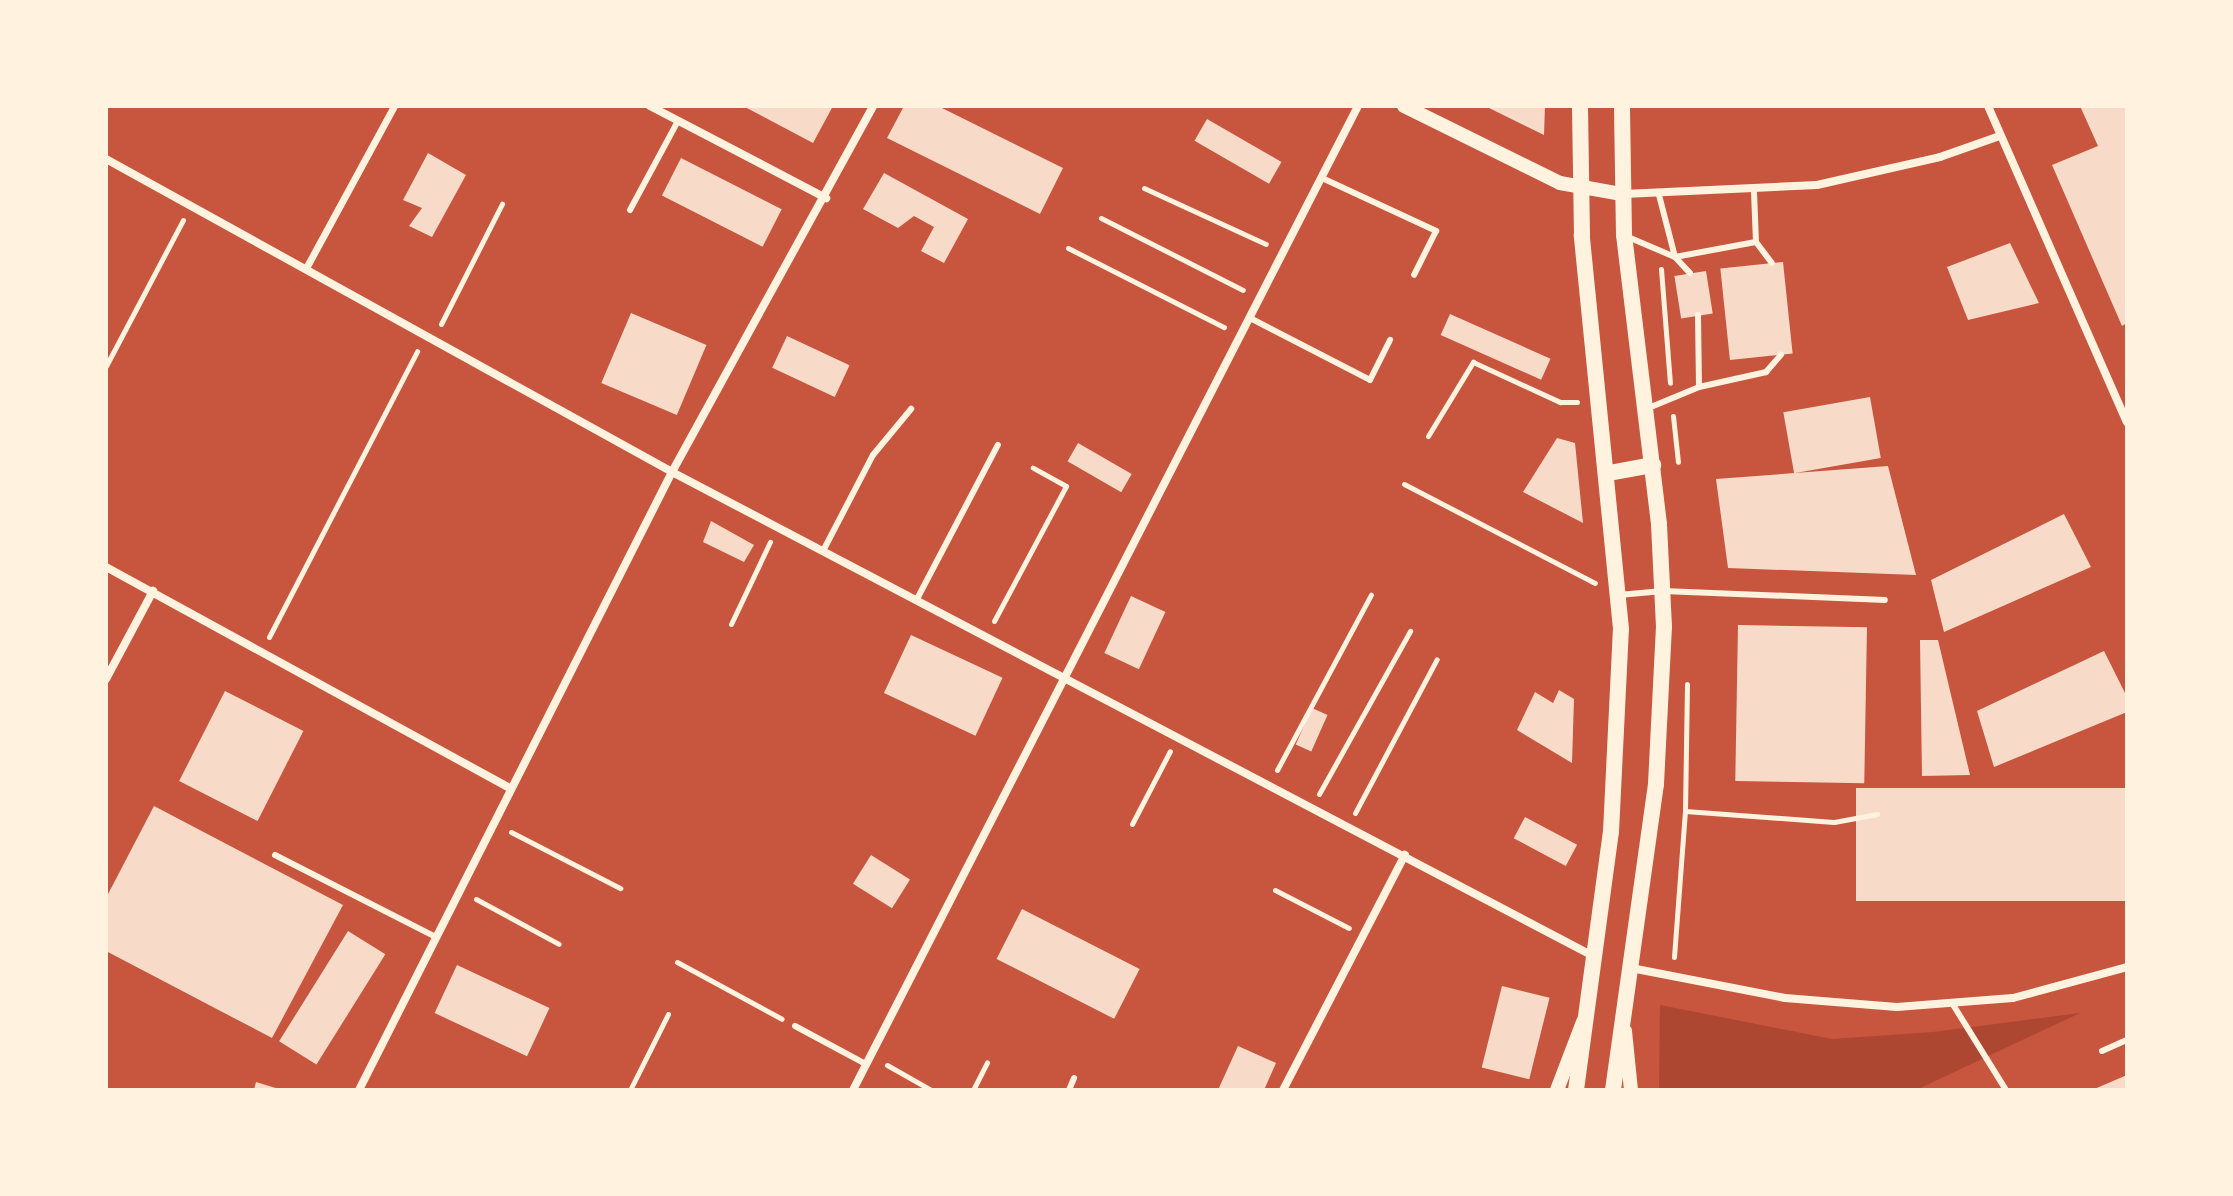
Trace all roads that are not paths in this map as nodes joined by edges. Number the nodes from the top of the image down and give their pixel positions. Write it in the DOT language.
graph roads {
  1 [pos="394,106"];
  2 [pos="650,106"];
  3 [pos="873,106"];
  4 [pos="1358,106"];
  5 [pos="1404,106"];
  6 [pos="1580,106"];
  7 [pos="1622,106"];
  8 [pos="1988,106"];
  9 [pos="678,121"];
  10 [pos="2000,136"];
  11 [pos="106,159"];
  12 [pos="1322,178"];
  13 [pos="1579,189"];
  14 [pos="1754,192"];
  15 [pos="1622,194"];
  16 [pos="1659,195"];
  17 [pos="826,198"];
  18 [pos="630,210"];
  19 [pos="1624,235"];
  20 [pos="1756,242"];
  21 [pos="1675,257"];
  22 [pos="1772,263"];
  23 [pos="306,268"];
  24 [pos="1690,273"];
  25 [pos="1414,275"];
  26 [pos="1698,315"];
  27 [pos="1250,318"];
  28 [pos="1390,340"];
  29 [pos="1781,355"];
  30 [pos="1699,387"];
  31 [pos="911,409"];
  32 [pos="1646,409"];
  33 [pos="2127,422"];
  34 [pos="998,445"];
  35 [pos="1653,465"];
  36 [pos="672,472"];
  37 [pos="1609,473"];
  38 [pos="823,551"];
  39 [pos="106,567"];
  40 [pos="153,591"];
  41 [pos="1663,591"];
  42 [pos="1619,595"];
  43 [pos="917,599"];
  44 [pos="1885,600"];
  45 [pos="1067,678"];
  46 [pos="106,679"];
  47 [pos="510,788"];
  48 [pos="275,855"];
  49 [pos="1405,855"];
  50 [pos="434,936"];
  51 [pos="1594,956"];
  52 [pos="2127,967"];
  53 [pos="1630,968"];
  54 [pos="1952,1003"];
  55 [pos="1586,1015"];
  56 [pos="1623,1017"];
  57 [pos="795,1026"];
  58 [pos="2127,1040"];
  59 [pos="2102,1051"];
  60 [pos="869,1060"];
  61 [pos="1074,1078"];
  62 [pos="359,1090"];
  63 [pos="853,1090"];
  64 [pos="1069,1090"];
  65 [pos="1283,1090"];
  66 [pos="1557,1090"];
  67 [pos="1576,1090"];
  68 [pos="1613,1090"];
  69 [pos="1631,1090"];
  70 [pos="2006,1090"];
  1 -- 23 [label="street"];
  2 -- 9 [label="street"];
  3 -- 17 [label="street"];
  4 -- 12 [label="street"];
  5 -- 13 [label="street"];
  6 -- 13 [label="main road"];
  7 -- 15 [label="main road"];
  8 -- 10 [label="street"];
  9 -- 17 [label="street"];
  9 -- 18 [label="lane"];
  10 -- 14 [label="street"];
  10 -- 33 [label="street"];
  11 -- 23 [label="street"];
  12 -- 25 [label="lane"];
  12 -- 27 [label="street"];
  13 -- 15 [label="street"];
  13 -- 37 [label="main road"];
  14 -- 16 [label="street"];
  14 -- 20 [label="lane"];
  15 -- 16 [label="street"];
  15 -- 19 [label="main road"];
  16 -- 21 [label="lane"];
  17 -- 36 [label="street"];
  19 -- 21 [label="lane"];
  19 -- 32 [label="main road"];
  20 -- 21 [label="lane"];
  20 -- 22 [label="lane"];
  21 -- 24 [label="lane"];
  23 -- 36 [label="street"];
  26 -- 30 [label="lane"];
  27 -- 28 [label="lane"];
  27 -- 45 [label="street"];
  29 -- 30 [label="lane"];
  30 -- 32 [label="lane"];
  31 -- 38 [label="lane"];
  32 -- 35 [label="main road"];
  34 -- 43 [label="lane"];
  35 -- 37 [label="main road"];
  35 -- 41 [label="main road"];
  36 -- 38 [label="street"];
  36 -- 47 [label="street"];
  37 -- 42 [label="main road"];
  38 -- 43 [label="street"];
  39 -- 40 [label="street"];
  40 -- 46 [label="street"];
  40 -- 47 [label="street"];
  41 -- 42 [label="lane"];
  41 -- 44 [label="lane"];
  41 -- 53 [label="main road"];
  42 -- 51 [label="main road"];
  43 -- 45 [label="street"];
  45 -- 49 [label="street"];
  45 -- 60 [label="street"];
  47 -- 50 [label="street"];
  48 -- 50 [label="lane"];
  49 -- 51 [label="street"];
  49 -- 65 [label="street"];
  50 -- 62 [label="street"];
  51 -- 55 [label="main road"];
  52 -- 54 [label="street"];
  53 -- 54 [label="street"];
  53 -- 56 [label="main road"];
  54 -- 70 [label="lane"];
  55 -- 66 [label="street"];
  55 -- 67 [label="main road"];
  56 -- 68 [label="main road"];
  56 -- 69 [label="street"];
  57 -- 60 [label="lane"];
  58 -- 59 [label="lane"];
  60 -- 63 [label="street"];
  61 -- 64 [label="lane"];
}
